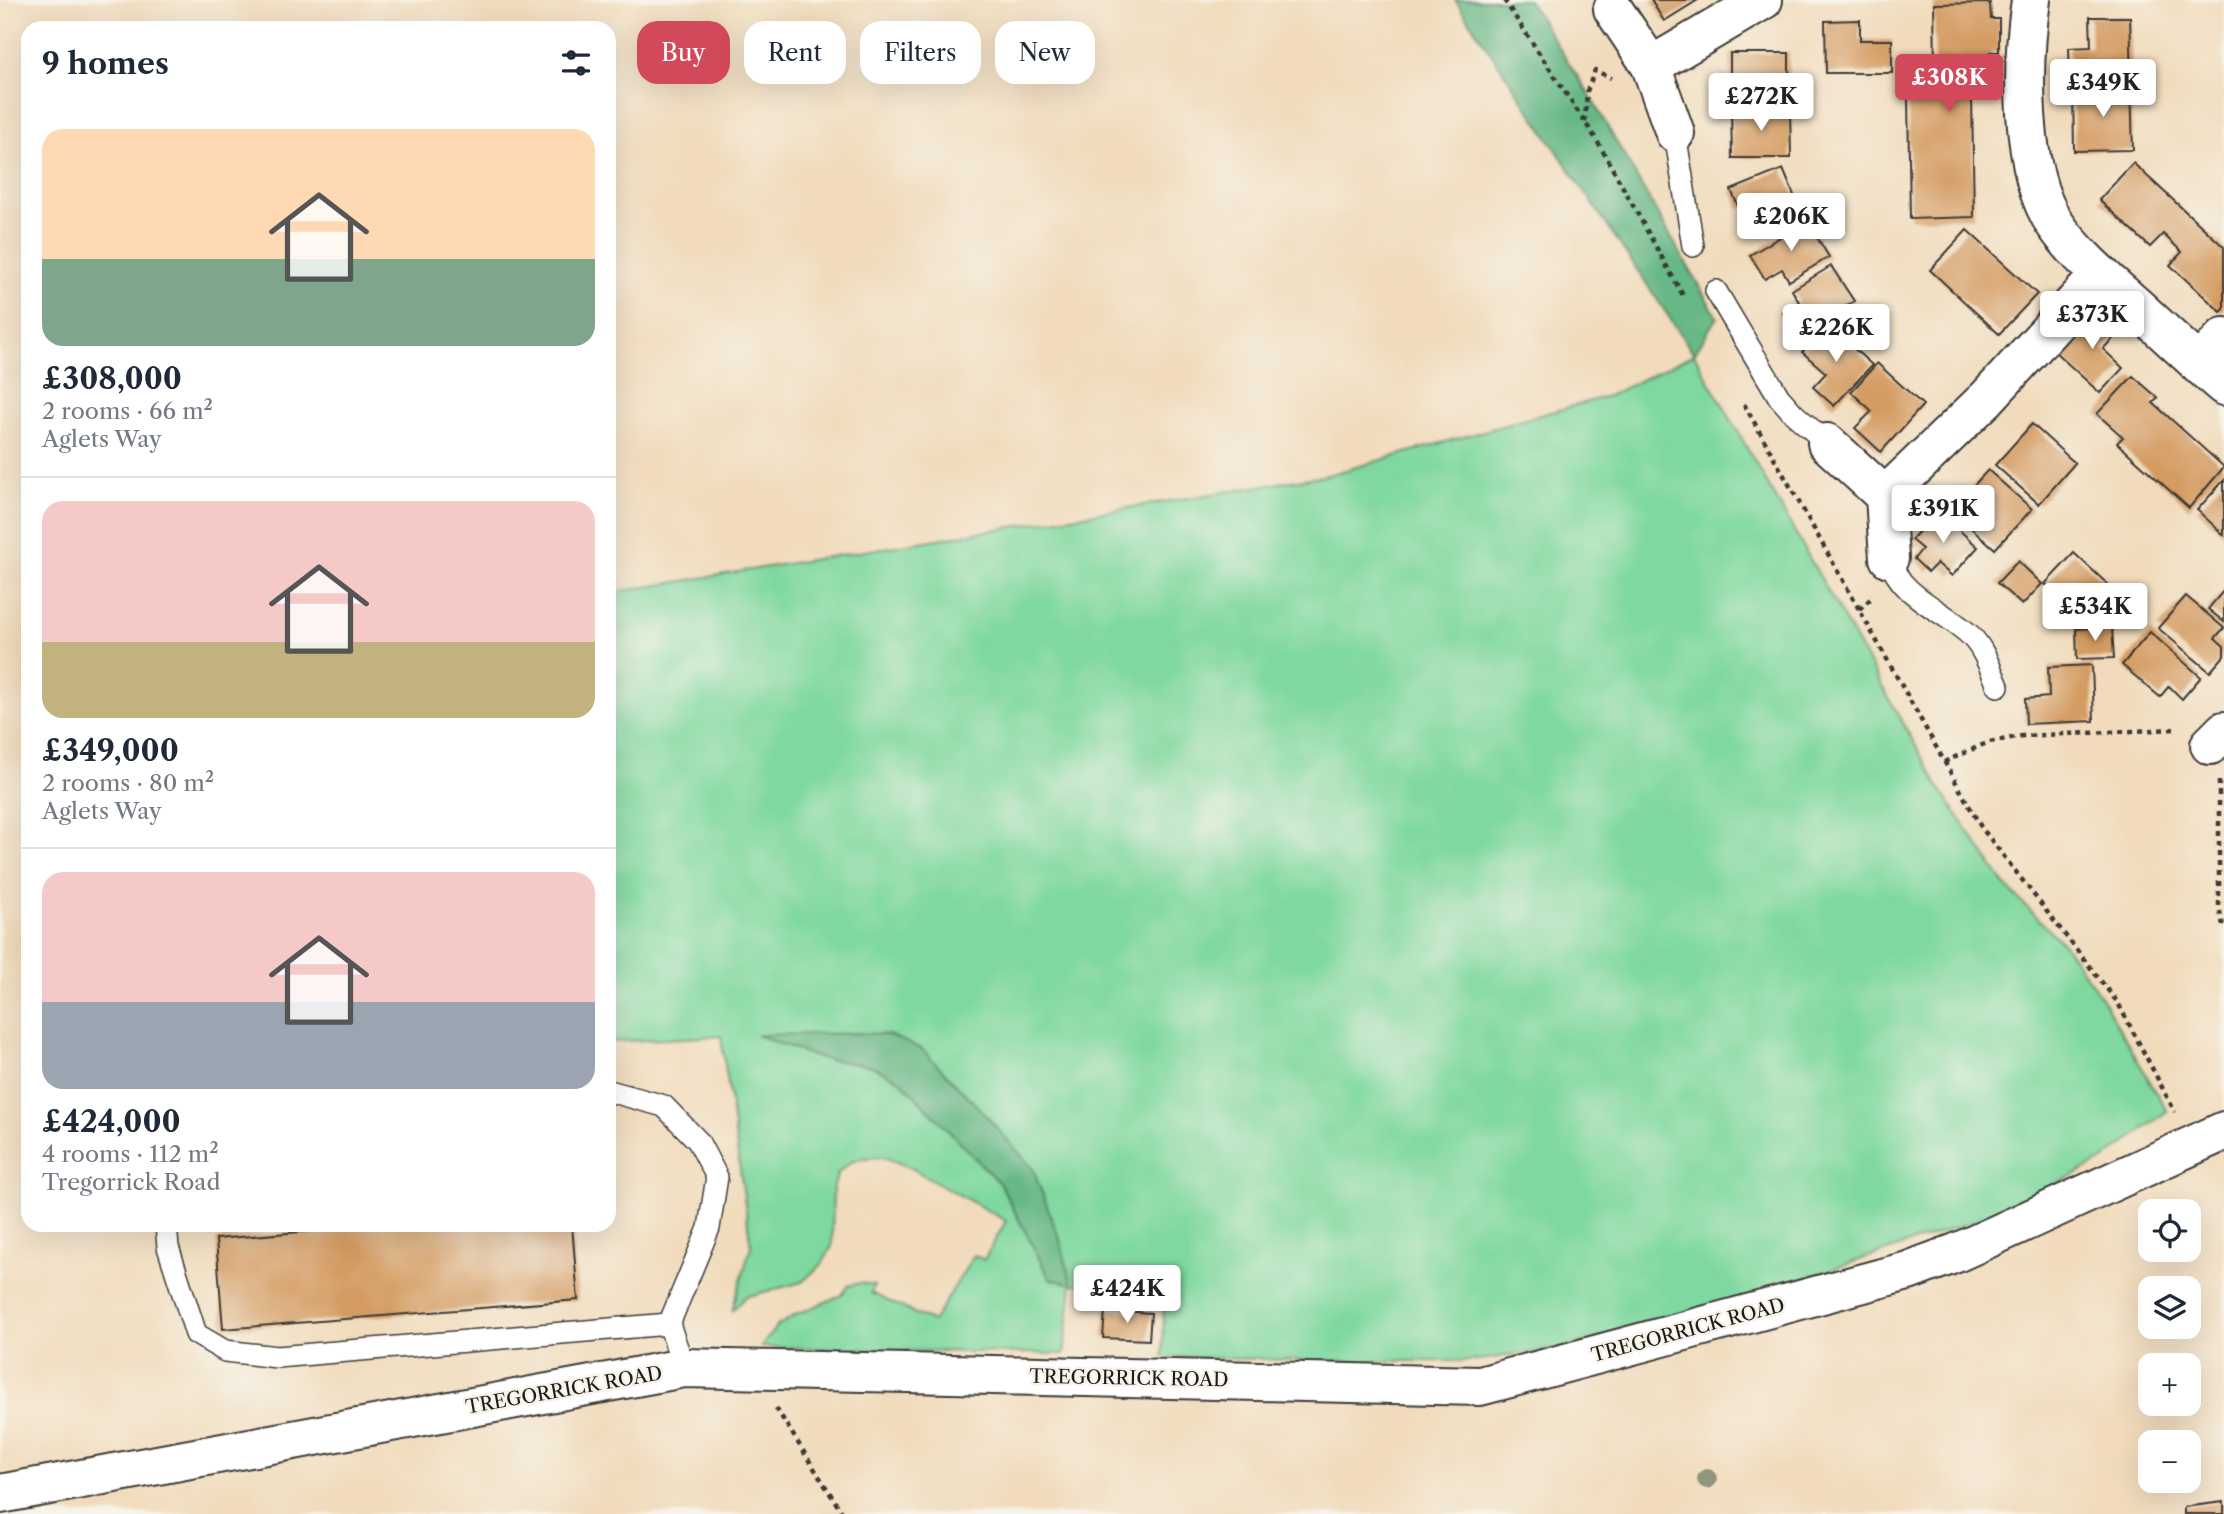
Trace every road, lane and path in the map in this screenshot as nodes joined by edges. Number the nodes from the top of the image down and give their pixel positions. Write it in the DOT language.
graph roads {
  1 [pos="1504,0"];
  2 [pos="1763,0"];
  3 [pos="2031,0"];
  4 [pos="1613,9"];
  5 [pos="1651,66"];
  6 [pos="1614,79"];
  7 [pos="1585,123"];
  8 [pos="1675,133"];
  9 [pos="1693,246"];
  10 [pos="2100,275"];
  11 [pos="1716,291"];
  12 [pos="1690,308"];
  13 [pos="2216,363"];
  14 [pos="1738,392"];
  15 [pos="1827,443"];
  16 [pos="1885,496"];
  17 [pos="1889,558"];
  18 [pos="1998,687"];
  19 [pos="2217,738"];
  20 [pos="1944,762"];
  21 [pos="2224,930"];
  22 [pos="616,1093"];
  23 [pos="2208,1138"];
  24 [pos="167,1232"];
  25 [pos="669,1324"];
  26 [pos="684,1368"];
  27 [pos="751,1369"];
  28 [pos="0,1494"];
  29 [pos="843,1514"];
  1 -- 7 [label="path"];
  2 -- 5 [label="street"];
  3 -- 10 [label="street"];
  4 -- 5 [label="street"];
  5 -- 8 [label="street"];
  6 -- 7 [label="path"];
  7 -- 12 [label="path"];
  8 -- 9 [label="lane"];
  10 -- 13 [label="street"];
  10 -- 16 [label="street"];
  11 -- 15 [label="lane"];
  14 -- 20 [label="path"];
  15 -- 16 [label="street"];
  16 -- 17 [label="street"];
  17 -- 18 [label="lane"];
  19 -- 20 [label="path"];
  19 -- 21 [label="path"];
  20 -- 23 [label="path"];
  22 -- 25 [label="lane"];
  23 -- 27 [label="street, TREGORRICK ROAD"];
  24 -- 25 [label="lane"];
  25 -- 26 [label="lane"];
  26 -- 27 [label="street, TREGORRICK ROAD"];
  26 -- 28 [label="street, TREGORRICK ROAD"];
  27 -- 29 [label="path"];
}
